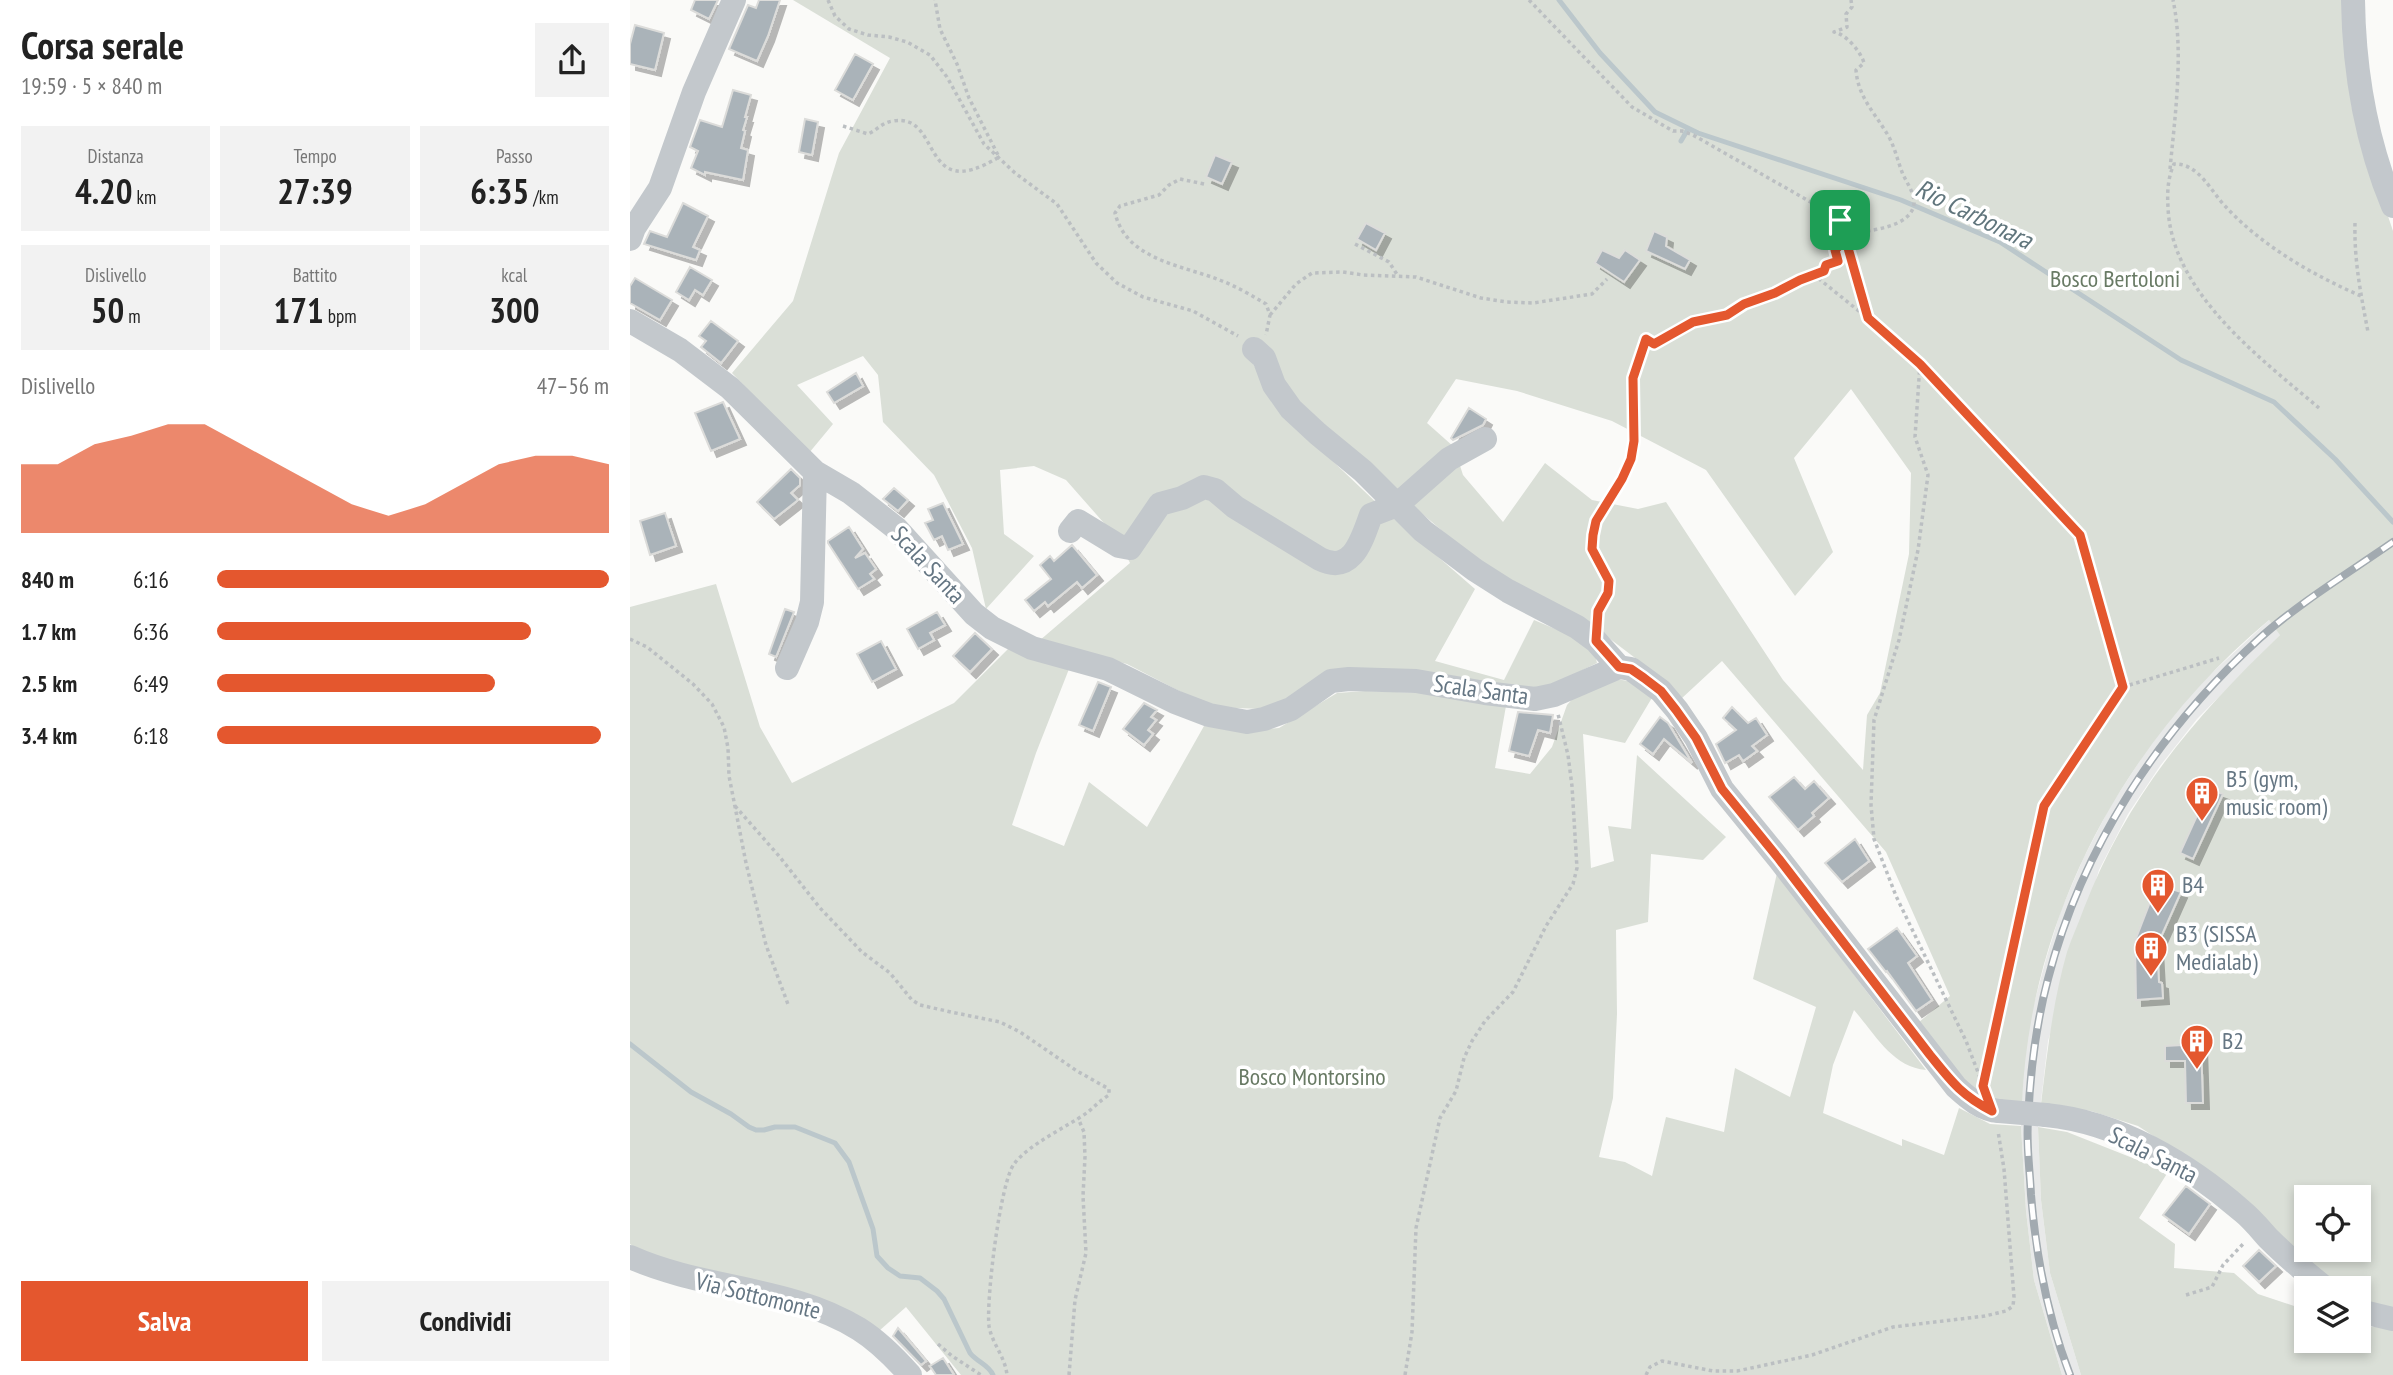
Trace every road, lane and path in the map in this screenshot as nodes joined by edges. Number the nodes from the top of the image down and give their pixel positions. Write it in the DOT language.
graph roads {
  1 [pos="734,0"];
  2 [pos="828,0"];
  3 [pos="936,0"];
  4 [pos="1529,0"];
  5 [pos="1851,0"];
  6 [pos="2173,0"];
  7 [pos="2353,0"];
  8 [pos="843,126"];
  9 [pos="999,156"];
  10 [pos="2170,173"];
  11 [pos="1204,184"];
  12 [pos="2393,206"];
  13 [pos="1840,220"];
  14 [pos="2355,223"];
  15 [pos="630,240"];
  16 [pos="1355,244"];
  17 [pos="1813,274"];
  18 [pos="1398,276"];
  19 [pos="1607,279"];
  20 [pos="2361,296"];
  21 [pos="1270,315"];
  22 [pos="1868,318"];
  23 [pos="630,321"];
  24 [pos="2368,332"];
  25 [pos="1259,353"];
  26 [pos="1920,364"];
  27 [pos="2319,408"];
  28 [pos="1485,439"];
  29 [pos="815,472"];
  30 [pos="1397,505"];
  31 [pos="1070,531"];
  32 [pos="630,639"];
  33 [pos="1596,641"];
  34 [pos="2219,658"];
  35 [pos="1619,667"];
  36 [pos="787,668"];
  37 [pos="2123,687"];
  38 [pos="1554,695"];
  39 [pos="734,806"];
  40 [pos="789,1007"];
  41 [pos="1996,1111"];
  42 [pos="1078,1118"];
  43 [pos="2258,1227"];
  44 [pos="630,1258"];
  45 [pos="2310,1276"];
  46 [pos="2186,1295"];
  47 [pos="2371,1314"];
  48 [pos="2393,1319"];
  49 [pos="938,1344"];
  50 [pos="910,1375"];
  51 [pos="981,1375"];
  52 [pos="1007,1375"];
  53 [pos="1069,1375"];
  54 [pos="1405,1375"];
  55 [pos="1646,1375"];
  1 -- 15 [label="street"];
  2 -- 9 [label="path"];
  3 -- 9 [label="path"];
  4 -- 13 [label="path"];
  5 -- 13 [label="path"];
  6 -- 10 [label="path"];
  7 -- 12 [label="street"];
  8 -- 9 [label="path"];
  9 -- 25 [label="path"];
  10 -- 20 [label="path"];
  10 -- 27 [label="path"];
  11 -- 21 [label="path"];
  13 -- 17 [label="path"];
  13 -- 22 [label="path"];
  14 -- 20 [label="path"];
  16 -- 18 [label="path"];
  17 -- 22 [label="path"];
  17 -- 33 [label="path"];
  18 -- 19 [label="path"];
  18 -- 21 [label="path"];
  20 -- 24 [label="path"];
  21 -- 25 [label="path"];
  22 -- 26 [label="path"];
  23 -- 29 [label="street, Scala Santa"];
  25 -- 30 [label="street"];
  26 -- 37 [label="path"];
  26 -- 37 [label="path"];
  28 -- 30 [label="street"];
  29 -- 36 [label="street"];
  29 -- 38 [label="street, Scala Santa"];
  30 -- 31 [label="street"];
  30 -- 33 [label="street"];
  32 -- 39 [label="path"];
  33 -- 35 [label="street"];
  34 -- 37 [label="path"];
  35 -- 38 [label="street, Scala Santa"];
  35 -- 41 [label="street, Scala Santa"];
  38 -- 54 [label="path"];
  39 -- 40 [label="path"];
  39 -- 42 [label="path"];
  41 -- 43 [label="street, Scala Santa, bridge"];
  41 -- 55 [label="path"];
  42 -- 52 [label="path"];
  42 -- 53 [label="path"];
  43 -- 45 [label="street, Scala Santa"];
  43 -- 46 [label="path"];
  44 -- 50 [label="street, Via Sottomonte"];
  47 -- 48 [label="street"];
  49 -- 51 [label="path"];
}
